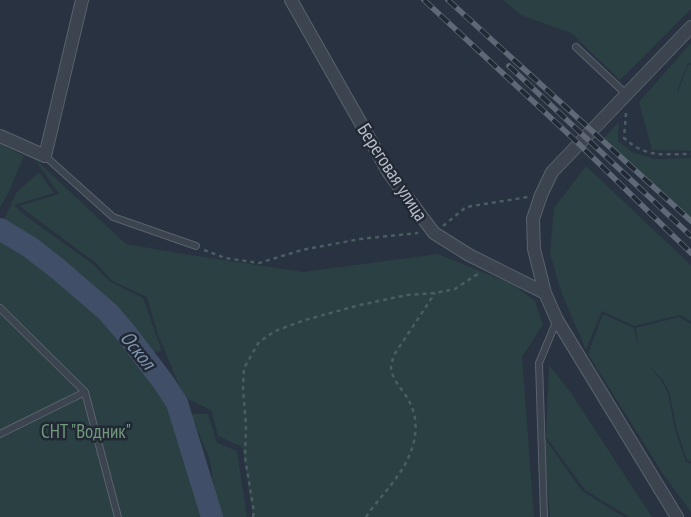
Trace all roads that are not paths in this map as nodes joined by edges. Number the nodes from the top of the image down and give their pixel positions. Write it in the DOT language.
graph roads {
  1 [pos="82,0"];
  2 [pos="291,0"];
  3 [pos="691,27"];
  4 [pos="576,47"];
  5 [pos="626,94"];
  6 [pos="0,136"];
  7 [pos="45,156"];
  8 [pos="196,246"];
  9 [pos="545,293"];
  10 [pos="0,308"];
  11 [pos="557,320"];
  12 [pos="85,392"];
  13 [pos="0,434"];
  14 [pos="118,517"];
  15 [pos="544,517"];
  16 [pos="677,517"];
  1 -- 7 [label="street"];
  2 -- 9 [label="street, Береговая улица"];
  3 -- 5 [label="street"];
  4 -- 5 [label="lane"];
  5 -- 9 [label="street"];
  6 -- 7 [label="street"];
  7 -- 8 [label="lane"];
  9 -- 11 [label="street"];
  10 -- 12 [label="lane"];
  11 -- 15 [label="lane"];
  11 -- 16 [label="street"];
  12 -- 13 [label="lane"];
  12 -- 14 [label="lane"];
}
